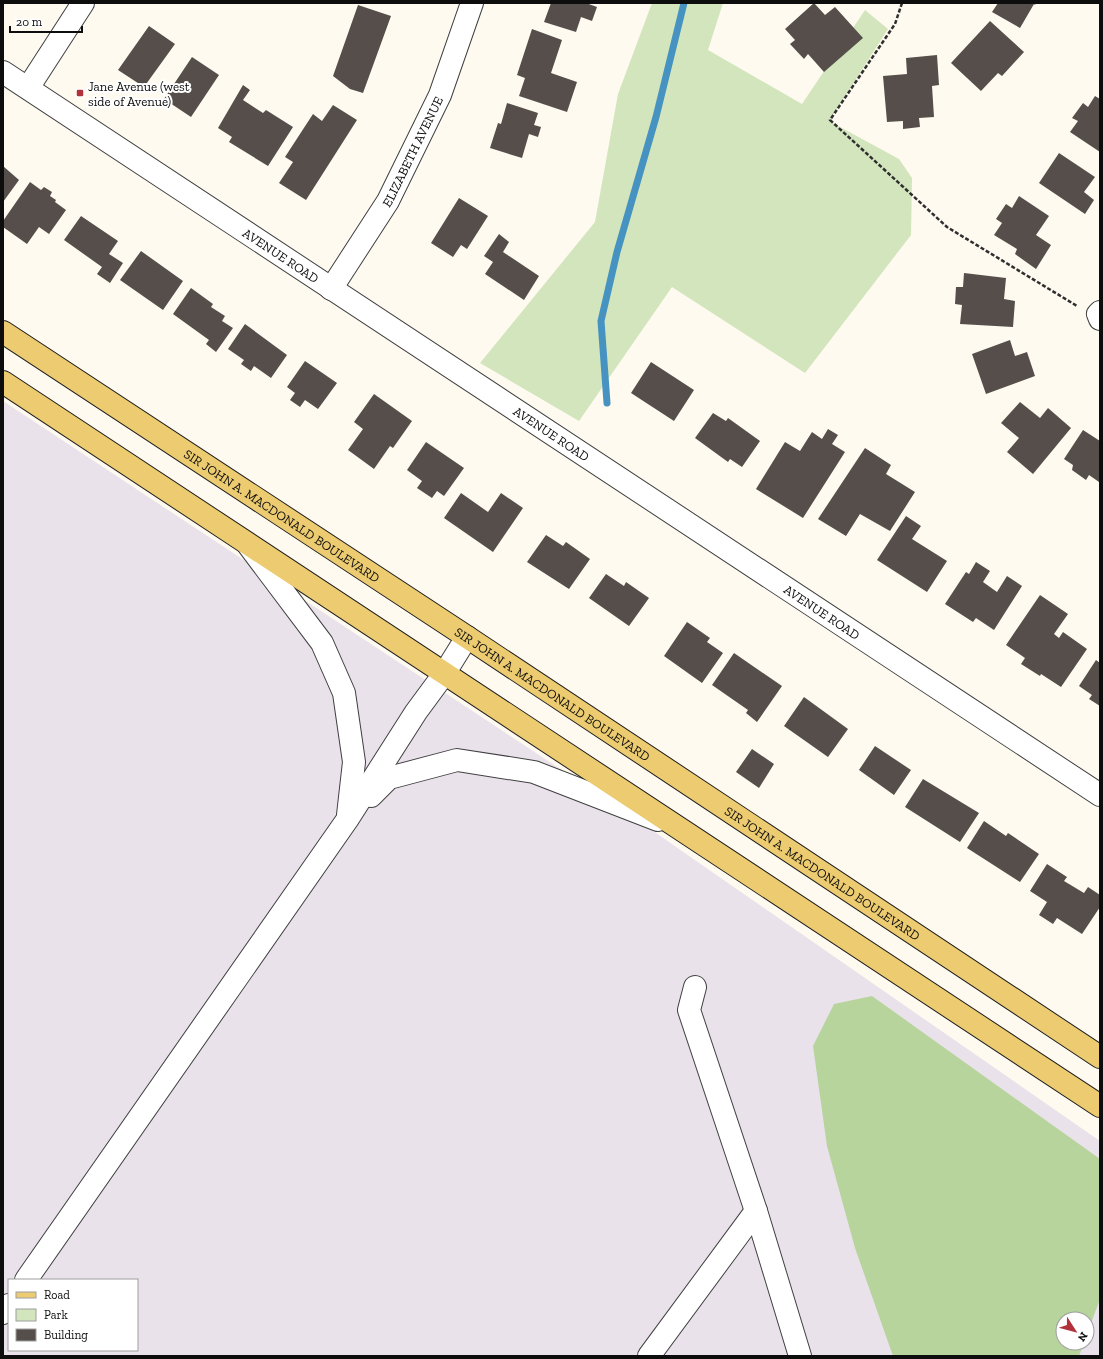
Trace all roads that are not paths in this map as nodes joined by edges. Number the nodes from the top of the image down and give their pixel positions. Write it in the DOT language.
graph roads {
  1 [pos="83,3"];
  2 [pos="472,3"];
  3 [pos="3,72"];
  4 [pos="28,88"];
  5 [pos="332,289"];
  6 [pos="3,332"];
  7 [pos="3,382"];
  8 [pos="249,546"];
  9 [pos="467,637"];
  10 [pos="444,674"];
  11 [pos="1100,795"];
  12 [pos="347,820"];
  13 [pos="677,828"];
  14 [pos="695,987"];
  15 [pos="1100,1057"];
  16 [pos="1100,1106"];
  17 [pos="756,1211"];
  18 [pos="27,1279"];
  19 [pos="649,1356"];
  20 [pos="800,1356"];
  1 -- 4 [label="street"];
  2 -- 5 [label="street, ELIZABETH AVENUE"];
  3 -- 4 [label="street, AVENUE ROAD"];
  4 -- 5 [label="street, AVENUE ROAD"];
  5 -- 11 [label="street, AVENUE ROAD"];
  6 -- 9 [label="main road, SIR JOHN A. MACDONALD BOULEVARD"];
  7 -- 8 [label="main road"];
  8 -- 10 [label="main road"];
  8 -- 12 [label="street"];
  9 -- 10 [label="street"];
  9 -- 15 [label="main road, SIR JOHN A. MACDONALD BOULEVARD"];
  10 -- 12 [label="street"];
  10 -- 13 [label="main road"];
  12 -- 13 [label="street"];
  12 -- 18 [label="street"];
  13 -- 16 [label="main road"];
  14 -- 17 [label="street"];
  17 -- 19 [label="street"];
  17 -- 20 [label="street"];
}
